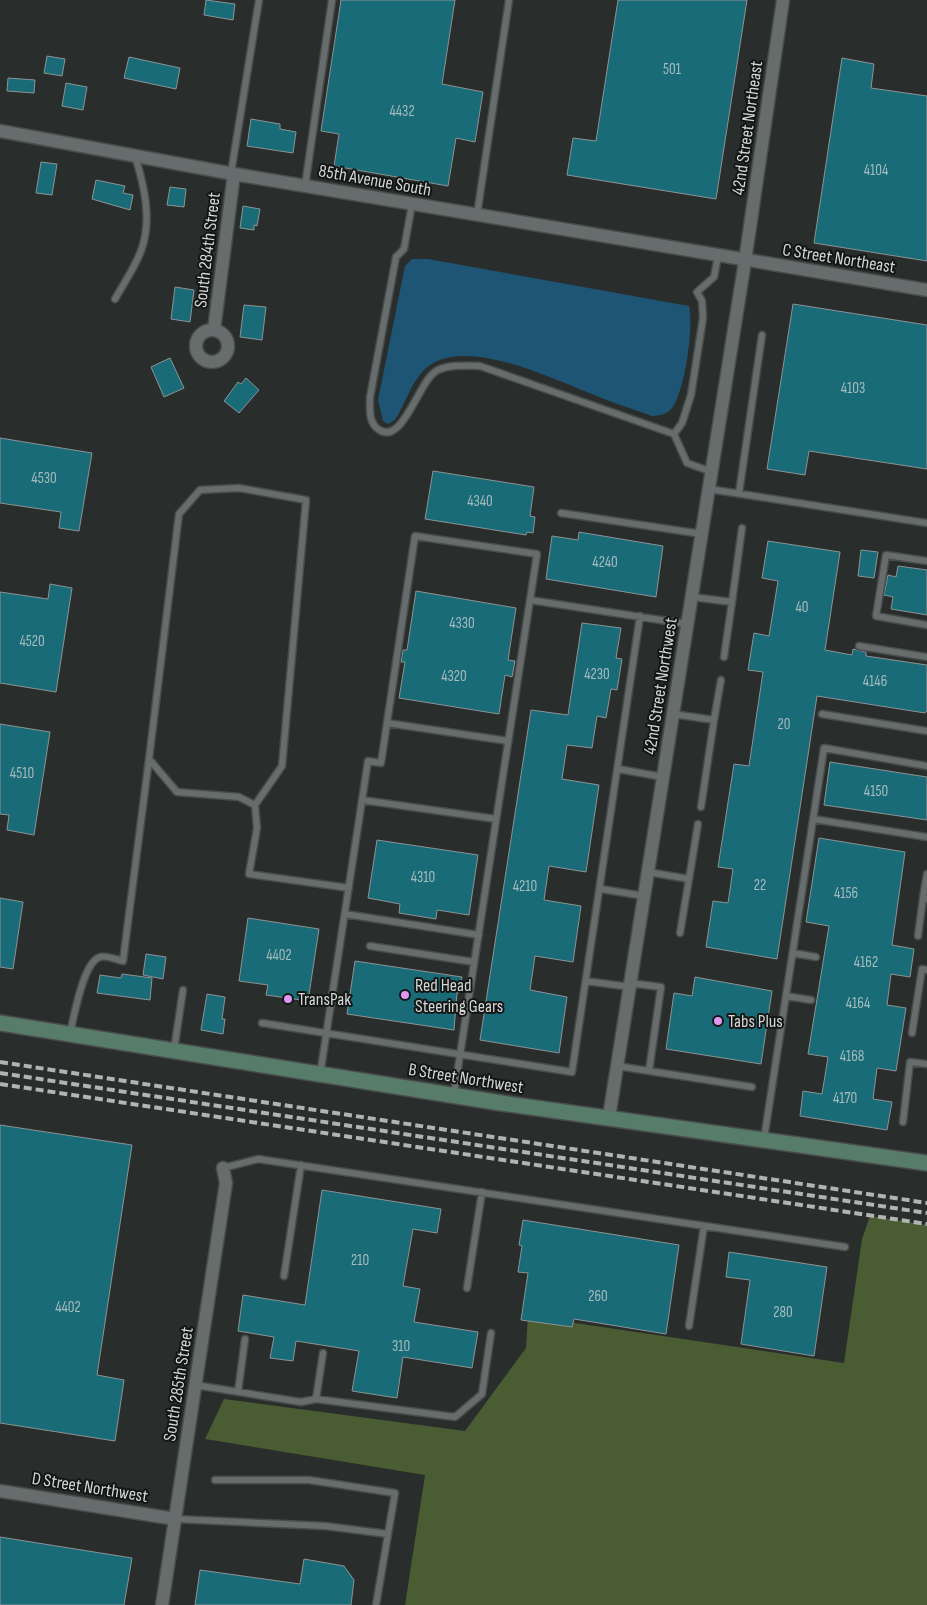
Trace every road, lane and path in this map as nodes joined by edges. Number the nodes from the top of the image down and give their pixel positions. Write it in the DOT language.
graph roads {
  1 [pos="259,0"];
  2 [pos="332,0"];
  3 [pos="509,0"];
  4 [pos="783,0"];
  5 [pos="0,131"];
  6 [pos="135,156"];
  7 [pos="232,174"];
  8 [pos="305,186"];
  9 [pos="412,204"];
  10 [pos="477,215"];
  11 [pos="718,256"];
  12 [pos="745,260"];
  13 [pos="927,290"];
  14 [pos="115,299"];
  15 [pos="214,330"];
  16 [pos="762,335"];
  17 [pos="674,434"];
  18 [pos="712,472"];
  19 [pos="709,489"];
  20 [pos="739,493"];
  21 [pos="562,514"];
  22 [pos="927,523"];
  23 [pos="742,528"];
  24 [pos="702,534"];
  25 [pos="927,560"];
  26 [pos="692,597"];
  27 [pos="530,600"];
  28 [pos="732,602"];
  29 [pos="640,616"];
  30 [pos="687,624"];
  31 [pos="927,625"];
  32 [pos="859,646"];
  33 [pos="724,656"];
  34 [pos="927,656"];
  35 [pos="721,680"];
  36 [pos="673,714"];
  37 [pos="822,714"];
  38 [pos="714,720"];
  39 [pos="387,723"];
  40 [pos="927,731"];
  41 [pos="508,741"];
  42 [pos="149,759"];
  43 [pos="927,766"];
  44 [pos="618,770"];
  45 [pos="663,777"];
  46 [pos="362,800"];
  47 [pos="254,804"];
  48 [pos="701,807"];
  49 [pos="496,819"];
  50 [pos="813,819"];
  51 [pos="698,824"];
  52 [pos="927,837"];
  53 [pos="648,872"];
  54 [pos="927,874"];
  55 [pos="689,879"];
  56 [pos="349,888"];
  57 [pos="601,889"];
  58 [pos="644,896"];
  59 [pos="925,898"];
  60 [pos="345,914"];
  61 [pos="680,934"];
  62 [pos="479,935"];
  63 [pos="918,936"];
  64 [pos="370,946"];
  65 [pos="793,953"];
  66 [pos="816,957"];
  67 [pos="474,962"];
  68 [pos="927,970"];
  69 [pos="586,980"];
  70 [pos="630,985"];
  71 [pos="183,990"];
  72 [pos="786,996"];
  73 [pos="811,1000"];
  74 [pos="0,1023"];
  75 [pos="262,1023"];
  76 [pos="327,1032"];
  77 [pos="912,1032"];
  78 [pos="70,1034"];
  79 [pos="174,1051"];
  80 [pos="460,1054"];
  81 [pos="927,1064"];
  82 [pos="617,1066"];
  83 [pos="649,1071"];
  84 [pos="320,1075"];
  85 [pos="752,1087"];
  86 [pos="454,1096"];
  87 [pos="609,1117"];
  88 [pos="903,1122"];
  89 [pos="764,1140"];
  90 [pos="927,1163"];
  91 [pos="301,1165"];
  92 [pos="223,1168"];
  93 [pos="482,1192"];
  94 [pos="704,1226"];
  95 [pos="844,1247"];
  96 [pos="284,1276"];
  97 [pos="467,1288"];
  98 [pos="689,1326"];
  99 [pos="491,1333"];
  100 [pos="246,1339"];
  101 [pos="323,1353"];
  102 [pos="195,1385"];
  103 [pos="238,1392"];
  104 [pos="316,1399"];
  105 [pos="216,1480"];
  106 [pos="0,1491"];
  107 [pos="175,1519"];
  108 [pos="388,1534"];
  109 [pos="162,1605"];
  110 [pos="376,1605"];
  1 -- 7 [label="lane"];
  2 -- 8 [label="lane"];
  3 -- 10 [label="lane"];
  4 -- 12 [label="street, 42nd Street Northeast"];
  5 -- 6 [label="street, 85th Avenue South"];
  6 -- 7 [label="street, 85th Avenue South"];
  6 -- 14 [label="lane"];
  7 -- 8 [label="street, 85th Avenue South"];
  7 -- 15 [label="street, South 284th Street"];
  8 -- 9 [label="street, 85th Avenue South"];
  9 -- 10 [label="street, 85th Avenue South"];
  9 -- 17 [label="lane"];
  10 -- 11 [label="street, 85th Avenue South"];
  11 -- 12 [label="street, 85th Avenue South"];
  11 -- 17 [label="lane"];
  12 -- 13 [label="street, C Street Northeast"];
  12 -- 18 [label="street, 42nd Street Northwest"];
  16 -- 20 [label="lane"];
  17 -- 18 [label="lane"];
  18 -- 19 [label="street, 42nd Street Northwest"];
  19 -- 20 [label="lane"];
  19 -- 24 [label="street, 42nd Street Northwest"];
  20 -- 22 [label="lane"];
  21 -- 24 [label="lane"];
  23 -- 28 [label="lane"];
  24 -- 26 [label="street, 42nd Street Northwest"];
  25 -- 31 [label="lane"];
  26 -- 28 [label="lane"];
  26 -- 30 [label="street, 42nd Street Northwest"];
  27 -- 29 [label="lane"];
  27 -- 39 [label="lane"];
  27 -- 41 [label="lane"];
  28 -- 33 [label="lane"];
  29 -- 30 [label="lane"];
  29 -- 44 [label="lane"];
  30 -- 36 [label="street, 42nd Street Northwest"];
  32 -- 34 [label="lane"];
  35 -- 38 [label="lane"];
  36 -- 38 [label="lane"];
  36 -- 45 [label="street, 42nd Street Northwest"];
  37 -- 40 [label="lane"];
  38 -- 48 [label="lane"];
  39 -- 41 [label="lane"];
  39 -- 46 [label="lane"];
  41 -- 49 [label="lane"];
  42 -- 47 [label="lane"];
  42 -- 47 [label="lane"];
  42 -- 78 [label="lane"];
  43 -- 50 [label="lane"];
  44 -- 45 [label="lane"];
  44 -- 57 [label="lane"];
  45 -- 53 [label="street, 42nd Street Northwest"];
  46 -- 49 [label="lane"];
  46 -- 56 [label="lane"];
  47 -- 56 [label="lane"];
  49 -- 62 [label="lane"];
  50 -- 52 [label="lane"];
  50 -- 65 [label="lane"];
  51 -- 55 [label="lane"];
  53 -- 55 [label="lane"];
  53 -- 58 [label="street, 42nd Street Northwest"];
  54 -- 59 [label="lane"];
  55 -- 61 [label="lane"];
  56 -- 60 [label="lane"];
  57 -- 58 [label="lane"];
  57 -- 69 [label="lane"];
  58 -- 70 [label="street, 42nd Street Northwest"];
  59 -- 63 [label="lane"];
  60 -- 62 [label="lane"];
  60 -- 76 [label="lane"];
  62 -- 67 [label="lane"];
  64 -- 67 [label="lane"];
  65 -- 66 [label="lane"];
  65 -- 72 [label="lane"];
  67 -- 80 [label="lane"];
  68 -- 77 [label="lane"];
  69 -- 70 [label="lane"];
  69 -- 80 [label="lane"];
  70 -- 82 [label="street, 42nd Street Northwest"];
  70 -- 83 [label="lane"];
  71 -- 79 [label="lane"];
  72 -- 73 [label="lane"];
  72 -- 89 [label="lane"];
  74 -- 78 [label="street, B Street Northwest"];
  75 -- 76 [label="lane"];
  76 -- 80 [label="lane"];
  76 -- 84 [label="lane"];
  78 -- 79 [label="street, B Street Northwest"];
  79 -- 84 [label="street, B Street Northwest"];
  80 -- 86 [label="lane"];
  81 -- 88 [label="lane"];
  82 -- 83 [label="lane"];
  82 -- 87 [label="street, 42nd Street Northwest"];
  83 -- 85 [label="lane"];
  84 -- 86 [label="street, B Street Northwest"];
  86 -- 87 [label="street, B Street Northwest"];
  87 -- 89 [label="street, B Street Northwest"];
  89 -- 90 [label="street, B Street Northwest"];
  91 -- 92 [label="lane"];
  91 -- 93 [label="lane"];
  91 -- 96 [label="lane"];
  92 -- 102 [label="street, South 285th Street"];
  93 -- 94 [label="lane"];
  93 -- 97 [label="lane"];
  94 -- 95 [label="lane"];
  94 -- 98 [label="lane"];
  99 -- 104 [label="lane"];
  100 -- 103 [label="lane"];
  101 -- 104 [label="lane"];
  102 -- 103 [label="lane"];
  102 -- 107 [label="street, South 285th Street"];
  103 -- 104 [label="lane"];
  105 -- 108 [label="lane"];
  106 -- 107 [label="street, D Street Northwest"];
  107 -- 108 [label="lane"];
  107 -- 109 [label="street, South 285th Street"];
  108 -- 110 [label="lane"];
}
